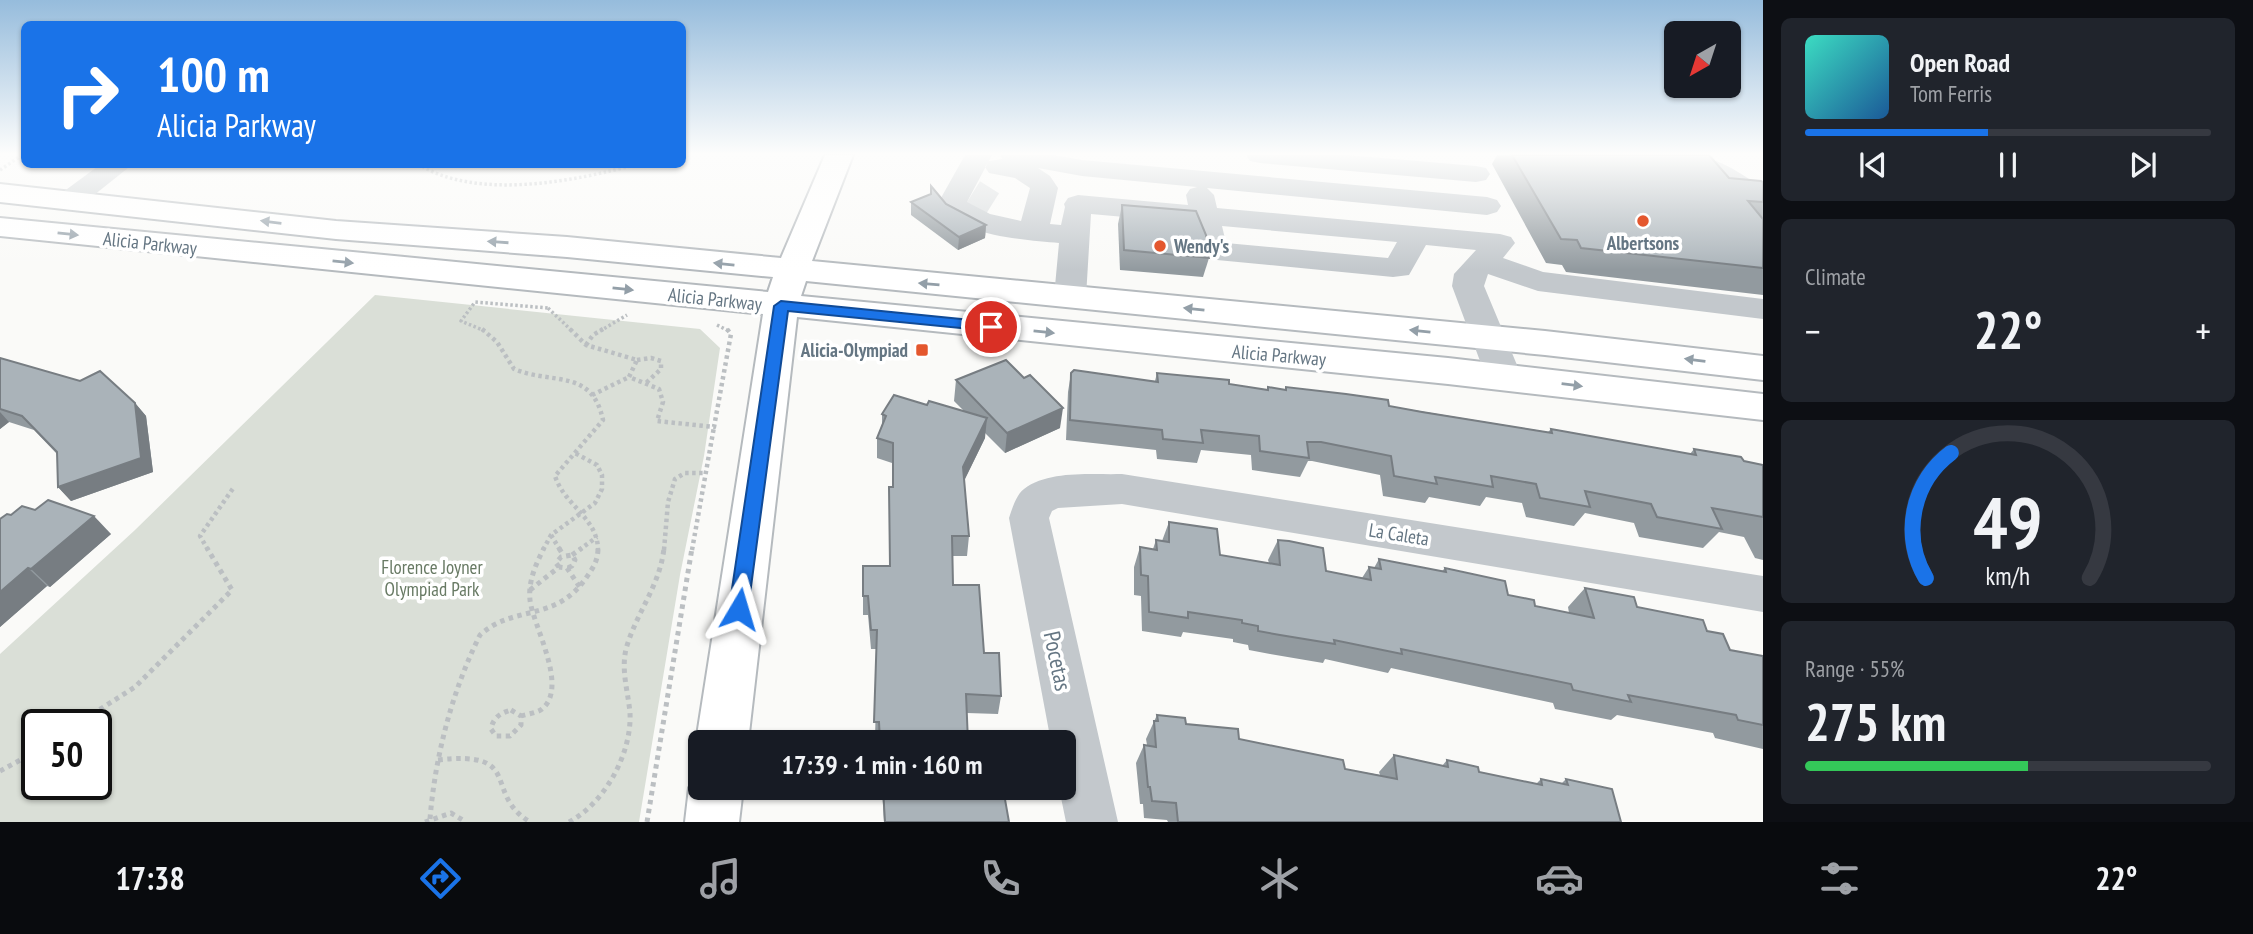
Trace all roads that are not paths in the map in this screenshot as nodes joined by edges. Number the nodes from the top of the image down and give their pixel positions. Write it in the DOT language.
graph roads {
  1 [pos="10,193"];
  2 [pos="80,193"];
  3 [pos="824,193"];
  4 [pos="997,193"];
  5 [pos="1080,193"];
  6 [pos="1202,193"];
  7 [pos="1395,193"];
  8 [pos="1483,193"];
  9 [pos="69,201"];
  10 [pos="1078,204"];
  11 [pos="1487,206"];
  12 [pos="1202,216"];
  13 [pos="0,227"];
  14 [pos="1074,235"];
  15 [pos="1491,252"];
  16 [pos="787,288"];
  17 [pos="1070,297"];
  18 [pos="1763,309"];
  19 [pos="1488,338"];
  20 [pos="1763,368"];
  21 [pos="1504,377"];
  22 [pos="1763,407"];
  23 [pos="1036,501"];
  24 [pos="1763,593"];
  25 [pos="724,730"];
  26 [pos="715,800"];
  27 [pos="712,822"];
  28 [pos="1092,822"];
  1 -- 9 [label="main road, Alicia Parkway"];
  2 -- 9 [label="street"];
  3 -- 16 [label="main road"];
  4 -- 14 [label="street"];
  5 -- 10 [label="street"];
  6 -- 12 [label="street"];
  7 -- 11 [label="street"];
  8 -- 11 [label="street"];
  16 -- 9 [label="main road, Alicia Parkway, one-way"];
  10 -- 12 [label="street"];
  10 -- 14 [label="street"];
  11 -- 15 [label="street"];
  12 -- 15 [label="street"];
  13 -- 16 [label="main road, Alicia Parkway, one-way"];
  14 -- 17 [label="street"];
  15 -- 18 [label="street"];
  15 -- 19 [label="lane"];
  17 -- 16 [label="main road, Alicia Parkway, one-way"];
  16 -- 21 [label="main road, Alicia Parkway, one-way"];
  16 -- 25 [label="main road"];
  19 -- 17 [label="main road, Alicia Parkway, one-way"];
  20 -- 19 [label="main road, Alicia Parkway, one-way"];
  19 -- 21 [label="street"];
  21 -- 22 [label="main road, Alicia Parkway, one-way"];
  23 -- 24 [label="street, La Caleta"];
  23 -- 28 [label="street, Pocetas"];
  26 -- 27 [label="main road"];
}
